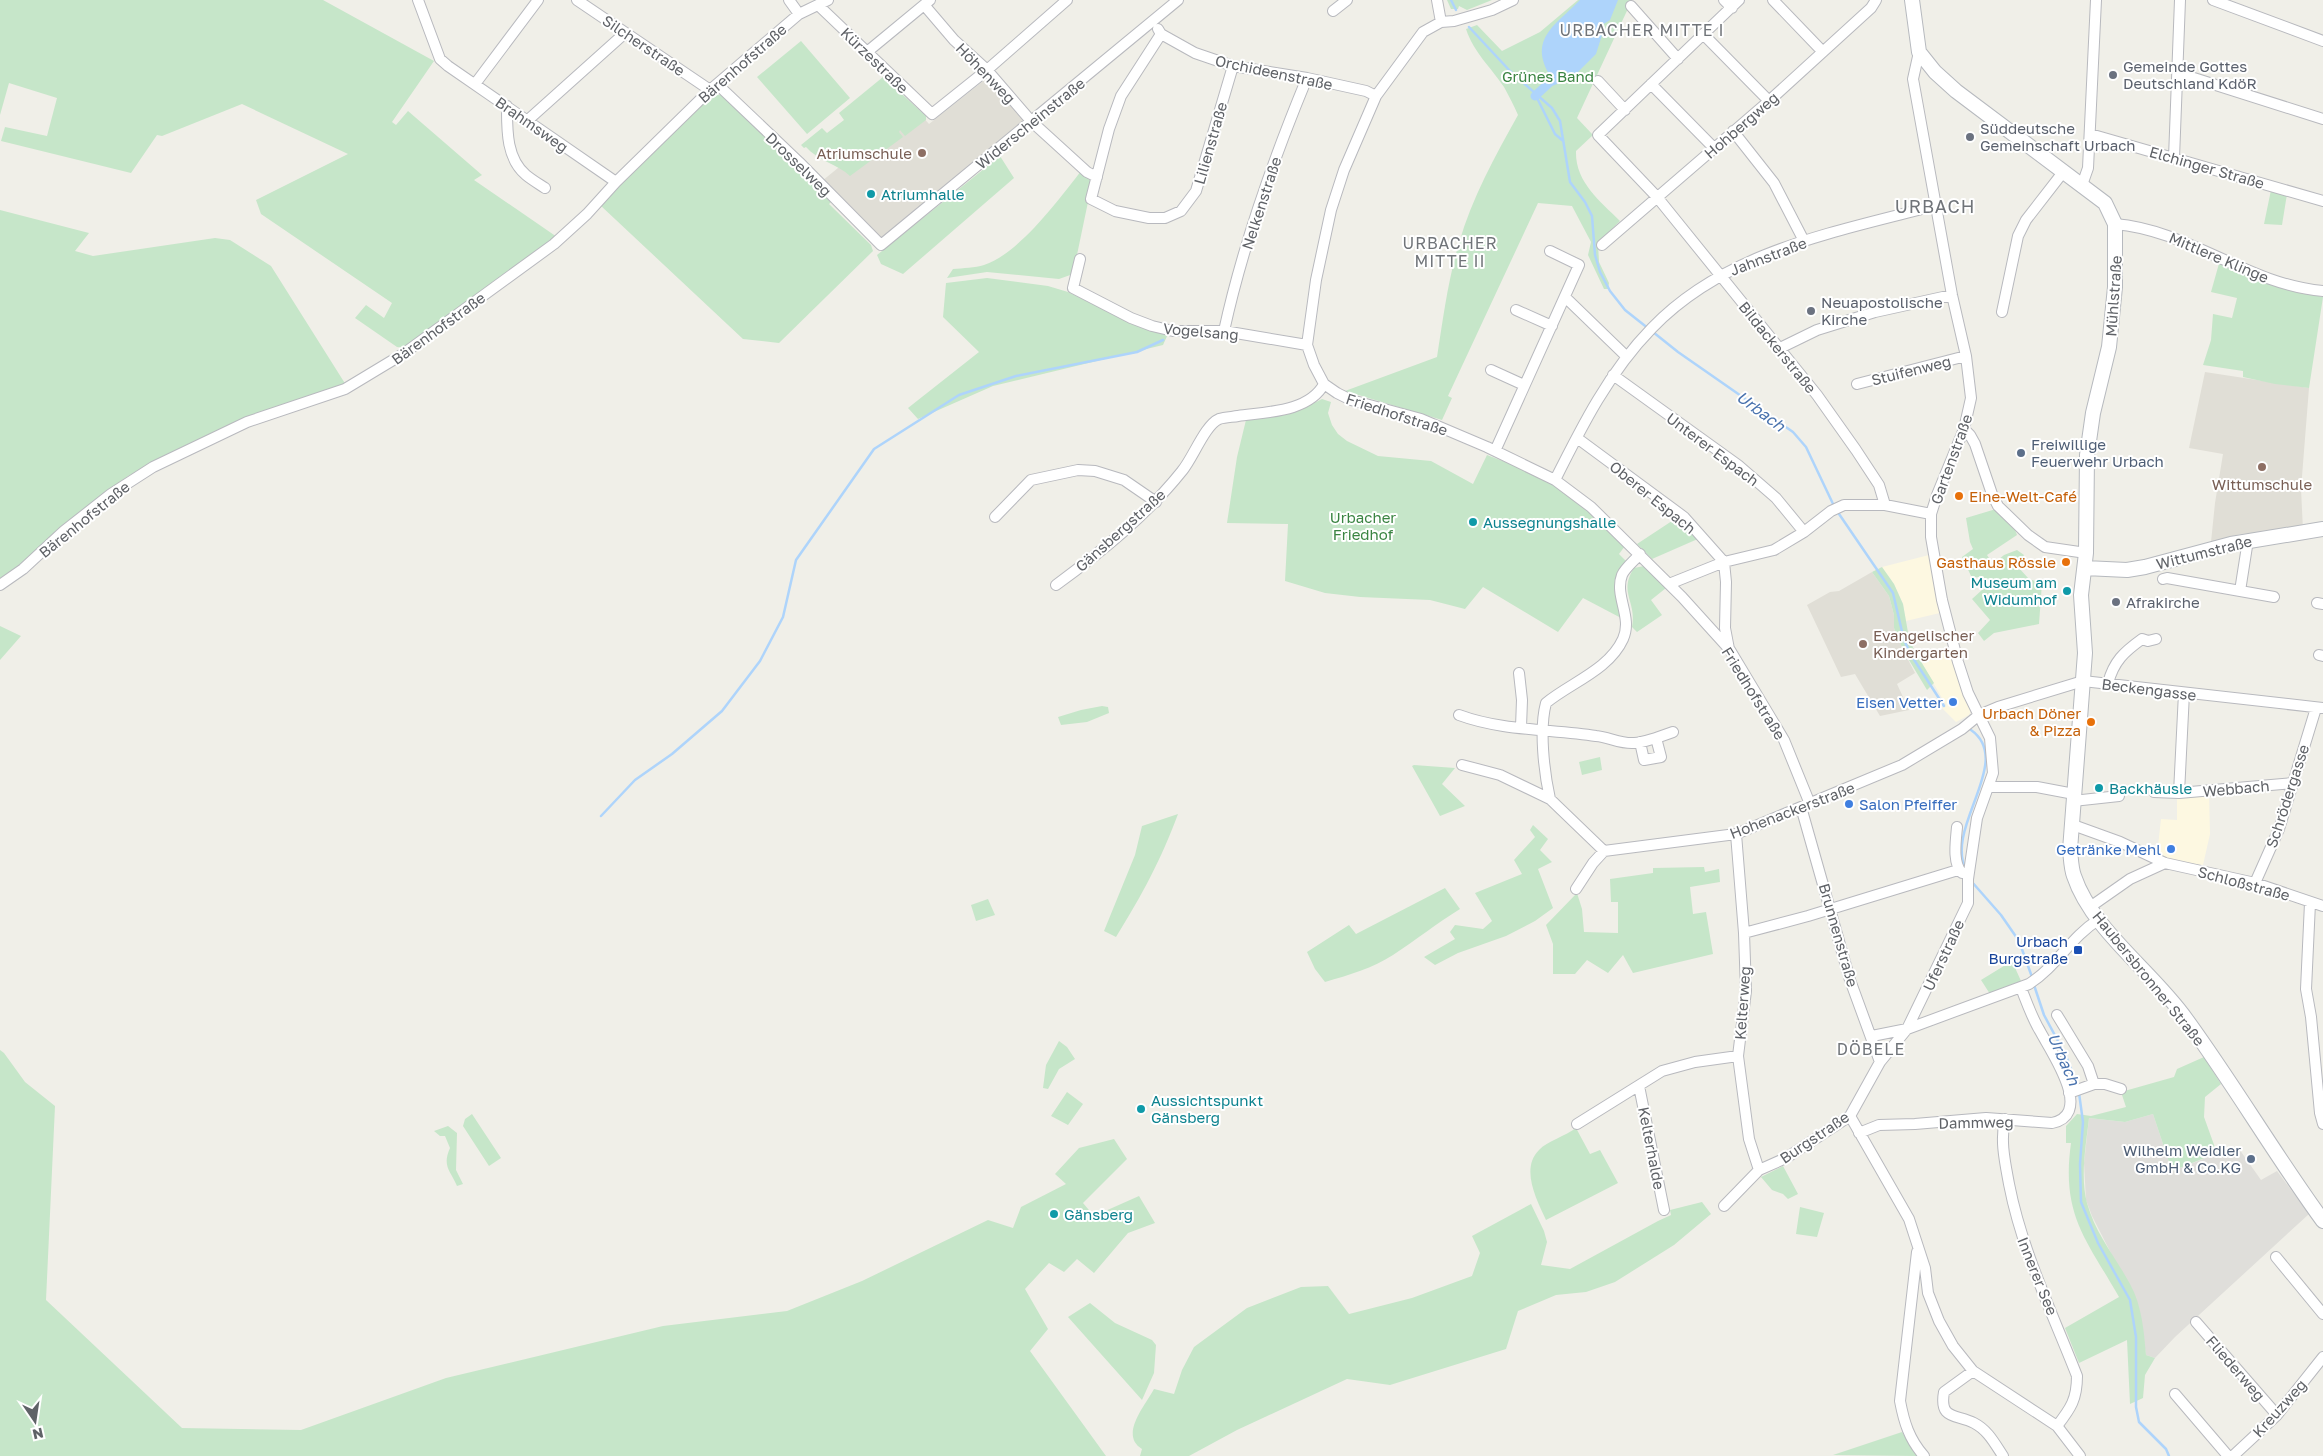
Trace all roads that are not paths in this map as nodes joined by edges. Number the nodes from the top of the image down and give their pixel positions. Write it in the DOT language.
graph roads {
  1 [pos="418,0"];
  2 [pos="538,0"];
  3 [pos="577,0"];
  4 [pos="789,0"];
  5 [pos="828,0"];
  6 [pos="1067,0"];
  7 [pos="1178,0"];
  8 [pos="1347,0"];
  9 [pos="1437,0"];
  10 [pos="1513,0"];
  11 [pos="1773,0"];
  12 [pos="1876,0"];
  13 [pos="1912,0"];
  14 [pos="2096,0"];
  15 [pos="2180,0"];
  16 [pos="2213,0"];
  17 [pos="1732,2"];
  18 [pos="928,3"];
  19 [pos="592,4"];
  20 [pos="818,5"];
  21 [pos="1631,6"];
  22 [pos="1333,11"];
  23 [pos="799,14"];
  24 [pos="1153,22"];
  25 [pos="1441,22"];
  26 [pos="625,33"];
  27 [pos="1161,34"];
  28 [pos="1703,34"];
  29 [pos="2323,41"];
  30 [pos="867,52"];
  31 [pos="1823,52"];
  32 [pos="1919,52"];
  33 [pos="1678,59"];
  34 [pos="1232,66"];
  35 [pos="987,70"];
  36 [pos="2178,73"];
  37 [pos="1307,78"];
  38 [pos="1598,81"];
  39 [pos="475,84"];
  40 [pos="1651,84"];
  41 [pos="713,87"];
  42 [pos="1376,96"];
  43 [pos="1769,101"];
  44 [pos="507,106"];
  45 [pos="1625,110"];
  46 [pos="2323,119"];
  47 [pos="528,120"];
  48 [pos="1031,121"];
  49 [pos="1733,130"];
  50 [pos="2090,134"];
  51 [pos="1714,148"];
  52 [pos="2174,158"];
  53 [pos="2064,171"];
  54 [pos="1097,177"];
  55 [pos="616,182"];
  56 [pos="2082,184"];
  57 [pos="545,188"];
  58 [pos="1657,197"];
  59 [pos="2323,201"];
  60 [pos="1937,205"];
  61 [pos="2115,224"];
  62 [pos="1804,241"];
  63 [pos="881,245"];
  64 [pos="1602,245"];
  65 [pos="1550,251"];
  66 [pos="1080,260"];
  67 [pos="1720,275"];
  68 [pos="2323,291"];
  69 [pos="1952,295"];
  70 [pos="1565,297"];
  71 [pos="1516,310"];
  72 [pos="2002,312"];
  73 [pos="1552,326"];
  74 [pos="1224,331"];
  75 [pos="1307,345"];
  76 [pos="1778,349"];
  77 [pos="1966,356"];
  78 [pos="1627,357"];
  79 [pos="1491,370"];
  80 [pos="1613,376"];
  81 [pos="1324,384"];
  82 [pos="1857,384"];
  83 [pos="1524,385"];
  84 [pos="1964,429"];
  85 [pos="1577,438"];
  86 [pos="1495,451"];
  87 [pos="1555,480"];
  88 [pos="1156,502"];
  89 [pos="1885,505"];
  90 [pos="1931,514"];
  91 [pos="995,517"];
  92 [pos="2323,528"];
  93 [pos="1804,532"];
  94 [pos="2248,540"];
  95 [pos="2086,553"];
  96 [pos="1640,554"];
  97 [pos="1724,562"];
  98 [pos="2085,568"];
  99 [pos="2163,580"];
  100 [pos="1670,584"];
  101 [pos="0,585"];
  102 [pos="1056,586"];
  103 [pos="2240,591"];
  104 [pos="2274,597"];
  105 [pos="2156,640"];
  106 [pos="1730,650"];
  107 [pos="1519,673"];
  108 [pos="2083,681"];
  109 [pos="2108,683"];
  110 [pos="2184,693"];
  111 [pos="2319,708"];
  112 [pos="1459,716"];
  113 [pos="1979,716"];
  114 [pos="1521,727"];
  115 [pos="1543,731"];
  116 [pos="1673,732"];
  117 [pos="1656,738"];
  118 [pos="1640,742"];
  119 [pos="1462,765"];
  120 [pos="2294,783"];
  121 [pos="1990,787"];
  122 [pos="2154,792"];
  123 [pos="2179,793"];
  124 [pos="2119,796"];
  125 [pos="2074,797"];
  126 [pos="1550,799"];
  127 [pos="1806,805"];
  128 [pos="2073,825"];
  129 [pos="1957,827"];
  130 [pos="1736,834"];
  131 [pos="1604,851"];
  132 [pos="2165,863"];
  133 [pos="1958,870"];
  134 [pos="1969,876"];
  135 [pos="2255,883"];
  136 [pos="1576,888"];
  137 [pos="2310,903"];
  138 [pos="2323,906"];
  139 [pos="2090,907"];
  140 [pos="1831,908"];
  141 [pos="2098,920"];
  142 [pos="1744,933"];
  143 [pos="2025,986"];
  144 [pos="2058,1015"];
  145 [pos="1907,1029"];
  146 [pos="1872,1036"];
  147 [pos="1738,1056"];
  148 [pos="1880,1062"];
  149 [pos="1639,1086"];
  150 [pos="2090,1086"];
  151 [pos="2122,1089"];
  152 [pos="2072,1092"];
  153 [pos="1850,1116"];
  154 [pos="2005,1119"];
  155 [pos="1577,1124"];
  156 [pos="2323,1124"];
  157 [pos="1859,1133"];
  158 [pos="1759,1170"];
  159 [pos="1724,1206"];
  160 [pos="1664,1210"];
  161 [pos="2323,1220"];
  162 [pos="1918,1249"];
  163 [pos="2276,1257"];
  164 [pos="2323,1314"];
  165 [pos="2196,1322"];
  166 [pos="2323,1357"];
  167 [pos="1973,1371"];
  168 [pos="2176,1394"];
  169 [pos="2277,1415"];
  170 [pos="2057,1426"];
  171 [pos="1924,1456"];
  172 [pos="2003,1456"];
  173 [pos="2080,1456"];
  174 [pos="2228,1456"];
  175 [pos="2233,1456"];
  1 -- 39 [label="street, Brahmsweg"];
  2 -- 39 [label="street"];
  3 -- 19 [label="street, Silcherstraße"];
  4 -- 23 [label="street"];
  5 -- 20 [label="street, Bärenhofstraße"];
  6 -- 35 [label="street"];
  7 -- 24 [label="street, Widerscheinstraße"];
  8 -- 22 [label="street"];
  9 -- 25 [label="street"];
  10 -- 25 [label="street"];
  11 -- 31 [label="street"];
  12 -- 31 [label="street, Hohbergweg"];
  13 -- 32 [label="street"];
  14 -- 50 [label="street"];
  15 -- 36 [label="street"];
  16 -- 29 [label="street"];
  17 -- 28 [label="street"];
  18 -- 30 [label="street"];
  18 -- 35 [label="street, Höhenweg"];
  19 -- 26 [label="street, Silcherstraße"];
  20 -- 23 [label="street, Bärenhofstraße"];
  20 -- 30 [label="street, Kürzestraße"];
  21 -- 33 [label="street"];
  23 -- 41 [label="street, Bärenhofstraße"];
  24 -- 27 [label="street, Orchideenstraße"];
  24 -- 48 [label="street, Widerscheinstraße"];
  25 -- 42 [label="street"];
  26 -- 41 [label="street, Silcherstraße"];
  26 -- 47 [label="street"];
  27 -- 34 [label="street, Orchideenstraße"];
  27 -- 54 [label="street"];
  28 -- 33 [label="street"];
  28 -- 43 [label="street"];
  30 -- 35 [label="street, Kürzestraße"];
  31 -- 43 [label="street, Hohbergweg"];
  32 -- 53 [label="street, Mühlstraße"];
  32 -- 60 [label="street, Gartenstraße"];
  33 -- 40 [label="street"];
  34 -- 37 [label="street, Orchideenstraße"];
  34 -- 54 [label="street, Lilienstraße"];
  35 -- 48 [label="street, Höhenweg"];
  36 -- 46 [label="street"];
  36 -- 52 [label="street"];
  37 -- 42 [label="street, Orchideenstraße"];
  37 -- 74 [label="street, Nelkenstraße"];
  38 -- 45 [label="street"];
  39 -- 44 [label="street, Brahmsweg"];
  40 -- 45 [label="street"];
  40 -- 51 [label="street"];
  41 -- 55 [label="street, Bärenhofstraße"];
  41 -- 63 [label="street, Drosselweg"];
  42 -- 75 [label="street"];
  43 -- 49 [label="street, Hohbergweg"];
  44 -- 47 [label="street, Brahmsweg"];
  44 -- 57 [label="street"];
  45 -- 58 [label="street, Bildackerstraße"];
  47 -- 55 [label="street, Brahmsweg"];
  48 -- 54 [label="street, Höhenweg"];
  48 -- 63 [label="street, Widerscheinstraße"];
  49 -- 51 [label="street, Hohbergweg"];
  49 -- 62 [label="street"];
  50 -- 52 [label="street, Elchinger Straße"];
  50 -- 56 [label="street"];
  51 -- 58 [label="street, Hohbergweg"];
  52 -- 59 [label="street, Elchinger Straße"];
  53 -- 56 [label="street, Mühlstraße"];
  53 -- 72 [label="street"];
  55 -- 101 [label="street, Bärenhofstraße"];
  56 -- 61 [label="street, Mühlstraße"];
  58 -- 64 [label="street, Hohbergweg"];
  58 -- 67 [label="street, Bildackerstraße"];
  60 -- 62 [label="street, Jahnstraße"];
  60 -- 69 [label="street, Gartenstraße"];
  61 -- 68 [label="street, Mittlere Klinge"];
  61 -- 95 [label="street, Mühlstraße"];
  62 -- 67 [label="street, Jahnstraße"];
  65 -- 70 [label="street"];
  66 -- 74 [label="street, Vogelsang"];
  67 -- 76 [label="street, Bildackerstraße"];
  67 -- 78 [label="street, Jahnstraße"];
  69 -- 76 [label="street"];
  69 -- 77 [label="street, Gartenstraße"];
  70 -- 73 [label="street"];
  70 -- 78 [label="street"];
  71 -- 73 [label="street"];
  73 -- 83 [label="street"];
  74 -- 75 [label="street, Vogelsang"];
  75 -- 81 [label="street"];
  76 -- 89 [label="street, Bildackerstraße"];
  77 -- 82 [label="street, Stuifenweg"];
  77 -- 84 [label="street, Gartenstraße"];
  78 -- 80 [label="street, Jahnstraße"];
  79 -- 83 [label="street"];
  80 -- 85 [label="street, Jahnstraße"];
  80 -- 93 [label="street, Unterer Espach"];
  81 -- 86 [label="street, Friedhofstraße"];
  81 -- 88 [label="street, Gänsbergstraße"];
  83 -- 86 [label="street"];
  84 -- 90 [label="street, Gartenstraße"];
  84 -- 95 [label="street"];
  85 -- 87 [label="street, Jahnstraße"];
  85 -- 97 [label="street, Oberer Espach"];
  86 -- 87 [label="street, Friedhofstraße"];
  87 -- 96 [label="street, Friedhofstraße"];
  88 -- 91 [label="street"];
  88 -- 102 [label="street, Gänsbergstraße"];
  89 -- 90 [label="street"];
  89 -- 93 [label="street"];
  90 -- 113 [label="street, Gartenstraße"];
  92 -- 94 [label="street, Wittumstraße"];
  93 -- 97 [label="street"];
  94 -- 98 [label="street, Wittumstraße"];
  94 -- 103 [label="street"];
  95 -- 98 [label="street, Mühlstraße"];
  96 -- 100 [label="street, Friedhofstraße"];
  96 -- 115 [label="street"];
  97 -- 100 [label="street"];
  97 -- 106 [label="street"];
  98 -- 108 [label="street, Mühlstraße"];
  99 -- 103 [label="street"];
  100 -- 106 [label="street, Friedhofstraße"];
  103 -- 104 [label="street"];
  105 -- 109 [label="street"];
  106 -- 127 [label="street, Friedhofstraße"];
  107 -- 114 [label="street"];
  108 -- 109 [label="street, Beckengasse"];
  108 -- 113 [label="street, Beckengasse"];
  108 -- 125 [label="street, Haubersbronner Straße"];
  109 -- 110 [label="street, Beckengasse"];
  110 -- 111 [label="street, Beckengasse"];
  110 -- 123 [label="street, Webbach"];
  111 -- 120 [label="street, Schrödergasse"];
  112 -- 114 [label="street"];
  113 -- 121 [label="street, Uferstraße"];
  113 -- 127 [label="street, Hohenackerstraße"];
  114 -- 115 [label="street"];
  115 -- 118 [label="street"];
  115 -- 126 [label="street"];
  116 -- 117 [label="street"];
  117 -- 118 [label="street"];
  117 -- 118 [label="street"];
  119 -- 126 [label="street"];
  120 -- 123 [label="street, Webbach"];
  120 -- 135 [label="street, Schrödergasse"];
  121 -- 125 [label="street"];
  121 -- 134 [label="street, Uferstraße"];
  122 -- 123 [label="street, Webbach"];
  124 -- 125 [label="street"];
  125 -- 128 [label="street, Haubersbronner Straße"];
  126 -- 131 [label="street"];
  127 -- 130 [label="street, Hohenackerstraße"];
  127 -- 140 [label="street, Brunnenstraße"];
  128 -- 132 [label="street, Schloßstraße"];
  128 -- 139 [label="street, Haubersbronner Straße"];
  129 -- 133 [label="street"];
  130 -- 131 [label="street, Hohenackerstraße"];
  130 -- 142 [label="street, Kelterweg"];
  131 -- 136 [label="street"];
  132 -- 135 [label="street, Schloßstraße"];
  132 -- 139 [label="street"];
  133 -- 134 [label="street"];
  133 -- 140 [label="street"];
  134 -- 145 [label="street, Uferstraße"];
  135 -- 137 [label="street, Schloßstraße"];
  137 -- 138 [label="street, Schloßstraße"];
  137 -- 156 [label="street"];
  139 -- 141 [label="street, Haubersbronner Straße"];
  140 -- 142 [label="street"];
  140 -- 146 [label="street, Brunnenstraße"];
  141 -- 143 [label="street"];
  141 -- 161 [label="street, Haubersbronner Straße"];
  142 -- 147 [label="street, Kelterweg"];
  143 -- 145 [label="street"];
  143 -- 152 [label="street, Dammweg"];
  144 -- 150 [label="street"];
  145 -- 146 [label="street"];
  145 -- 148 [label="street, Burgstraße"];
  146 -- 148 [label="street, Brunnenstraße"];
  147 -- 149 [label="street, Kelterhalde"];
  147 -- 158 [label="street, Kelterweg"];
  148 -- 153 [label="street, Burgstraße"];
  149 -- 155 [label="street, Kelterhalde"];
  149 -- 160 [label="street, Kelterhalde"];
  150 -- 151 [label="street"];
  150 -- 152 [label="street"];
  152 -- 154 [label="street, Dammweg"];
  153 -- 157 [label="street"];
  153 -- 158 [label="street, Burgstraße"];
  154 -- 157 [label="street, Dammweg"];
  154 -- 170 [label="street, Innerer See"];
  157 -- 162 [label="street"];
  158 -- 159 [label="street, Burgstraße"];
  162 -- 167 [label="street"];
  162 -- 171 [label="street"];
  163 -- 164 [label="street"];
  165 -- 169 [label="street, Fliederweg"];
  166 -- 169 [label="street, Kreuzweg"];
  167 -- 170 [label="street"];
  167 -- 172 [label="street"];
  168 -- 174 [label="street"];
  169 -- 175 [label="street, Kreuzweg"];
  170 -- 173 [label="street"];
}
